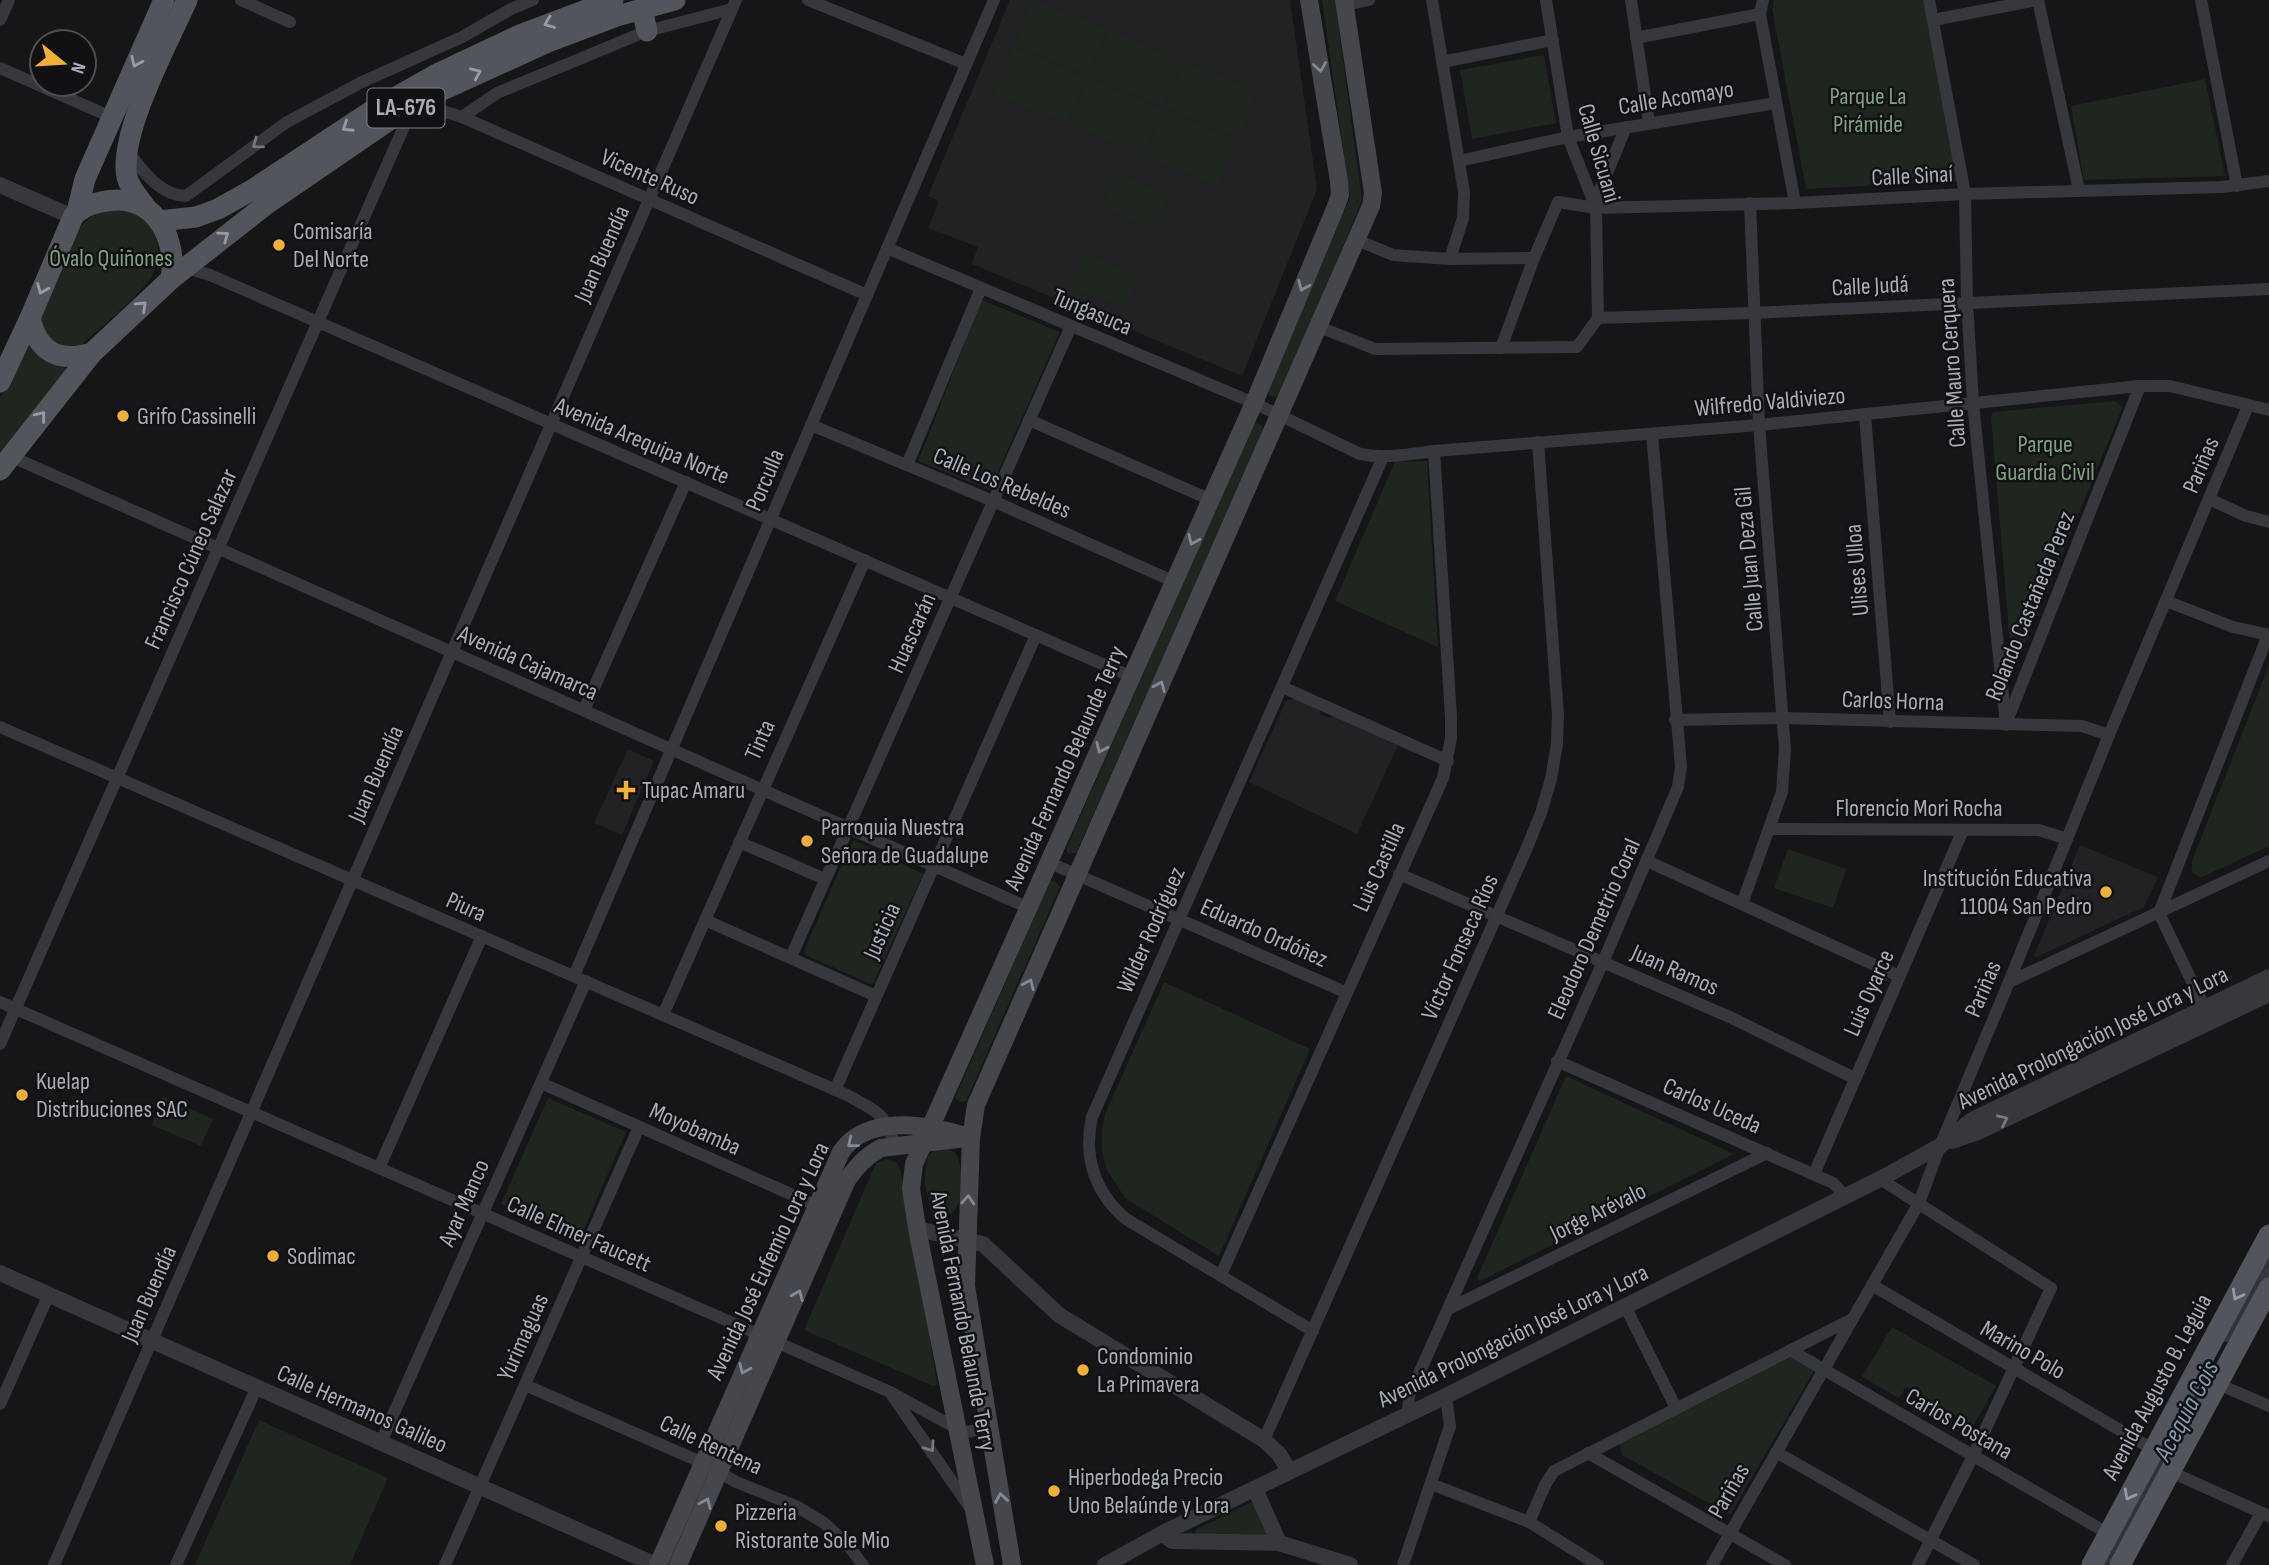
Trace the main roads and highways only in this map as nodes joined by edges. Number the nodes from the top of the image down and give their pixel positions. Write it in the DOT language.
graph roads {
  1 [pos="164,0"];
  2 [pos="187,0"];
  3 [pos="613,0"];
  4 [pos="675,0"];
  5 [pos="1309,0"];
  6 [pos="1345,2"];
  7 [pos="642,9"];
  8 [pos="647,31"];
  9 [pos="411,97"];
  10 [pos="75,214"];
  11 [pos="154,216"];
  12 [pos="176,270"];
  13 [pos="30,318"];
  14 [pos="92,353"];
  15 [pos="0,382"];
  16 [pos="5,463"];
  17 [pos="931,1127"];
  18 [pos="971,1138"];
  19 [pos="921,1145"];
  20 [pos="825,1209"];
  21 [pos="2269,1235"];
  22 [pos="2258,1271"];
  23 [pos="2269,1288"];
  24 [pos="657,1565"];
  25 [pos="678,1565"];
  26 [pos="985,1565"];
  27 [pos="1012,1565"];
  28 [pos="2092,1565"];
  29 [pos="2120,1565"];
  1 -- 10 [label="main road, one-way"];
  2 -- 11 [label="main road"];
  3 -- 9 [label="main road, LA-676, one-way"];
  4 -- 7 [label="main road, LA-676"];
  5 -- 17 [label="main road, Avenida Fernando Belaunde Terry, one-way"];
  18 -- 6 [label="main road, Avenida Fernando Belaunde Terry, one-way"];
  7 -- 8 [label="main road"];
  9 -- 7 [label="main road, LA-676, one-way"];
  9 -- 11 [label="main road, LA-676, one-way"];
  12 -- 9 [label="main road, LA-676, one-way"];
  10 -- 11 [label="main road, LA-676"];
  10 -- 13 [label="main road, one-way"];
  11 -- 12 [label="main road"];
  14 -- 12 [label="main road, LA-676, one-way"];
  13 -- 14 [label="main road"];
  13 -- 15 [label="main road"];
  16 -- 14 [label="main road, LA-676, one-way"];
  17 -- 18 [label="main road, Avenida José Eufemio Lora y Lora"];
  17 -- 19 [label="main road, Avenida Fernando Belaunde Terry"];
  17 -- 20 [label="main road, Avenida José Eufemio Lora y Lora, one-way"];
  18 -- 19 [label="main road, Avenida José Eufemio Lora y Lora"];
  27 -- 18 [label="main road, Avenida Fernando Belaunde Terry, one-way"];
  19 -- 20 [label="main road, Avenida José Eufemio Lora y Lora"];
  19 -- 26 [label="main road, Avenida Fernando Belaunde Terry"];
  20 -- 24 [label="main road, Avenida José Eufemio Lora y Lora, one-way"];
  25 -- 20 [label="main road, Avenida José Eufemio Lora y Lora, one-way"];
  21 -- 22 [label="main road, Avenida Augusto B. Leguia"];
  22 -- 28 [label="main road, Avenida Augusto B. Leguia, one-way"];
  23 -- 29 [label="main road"];
}
